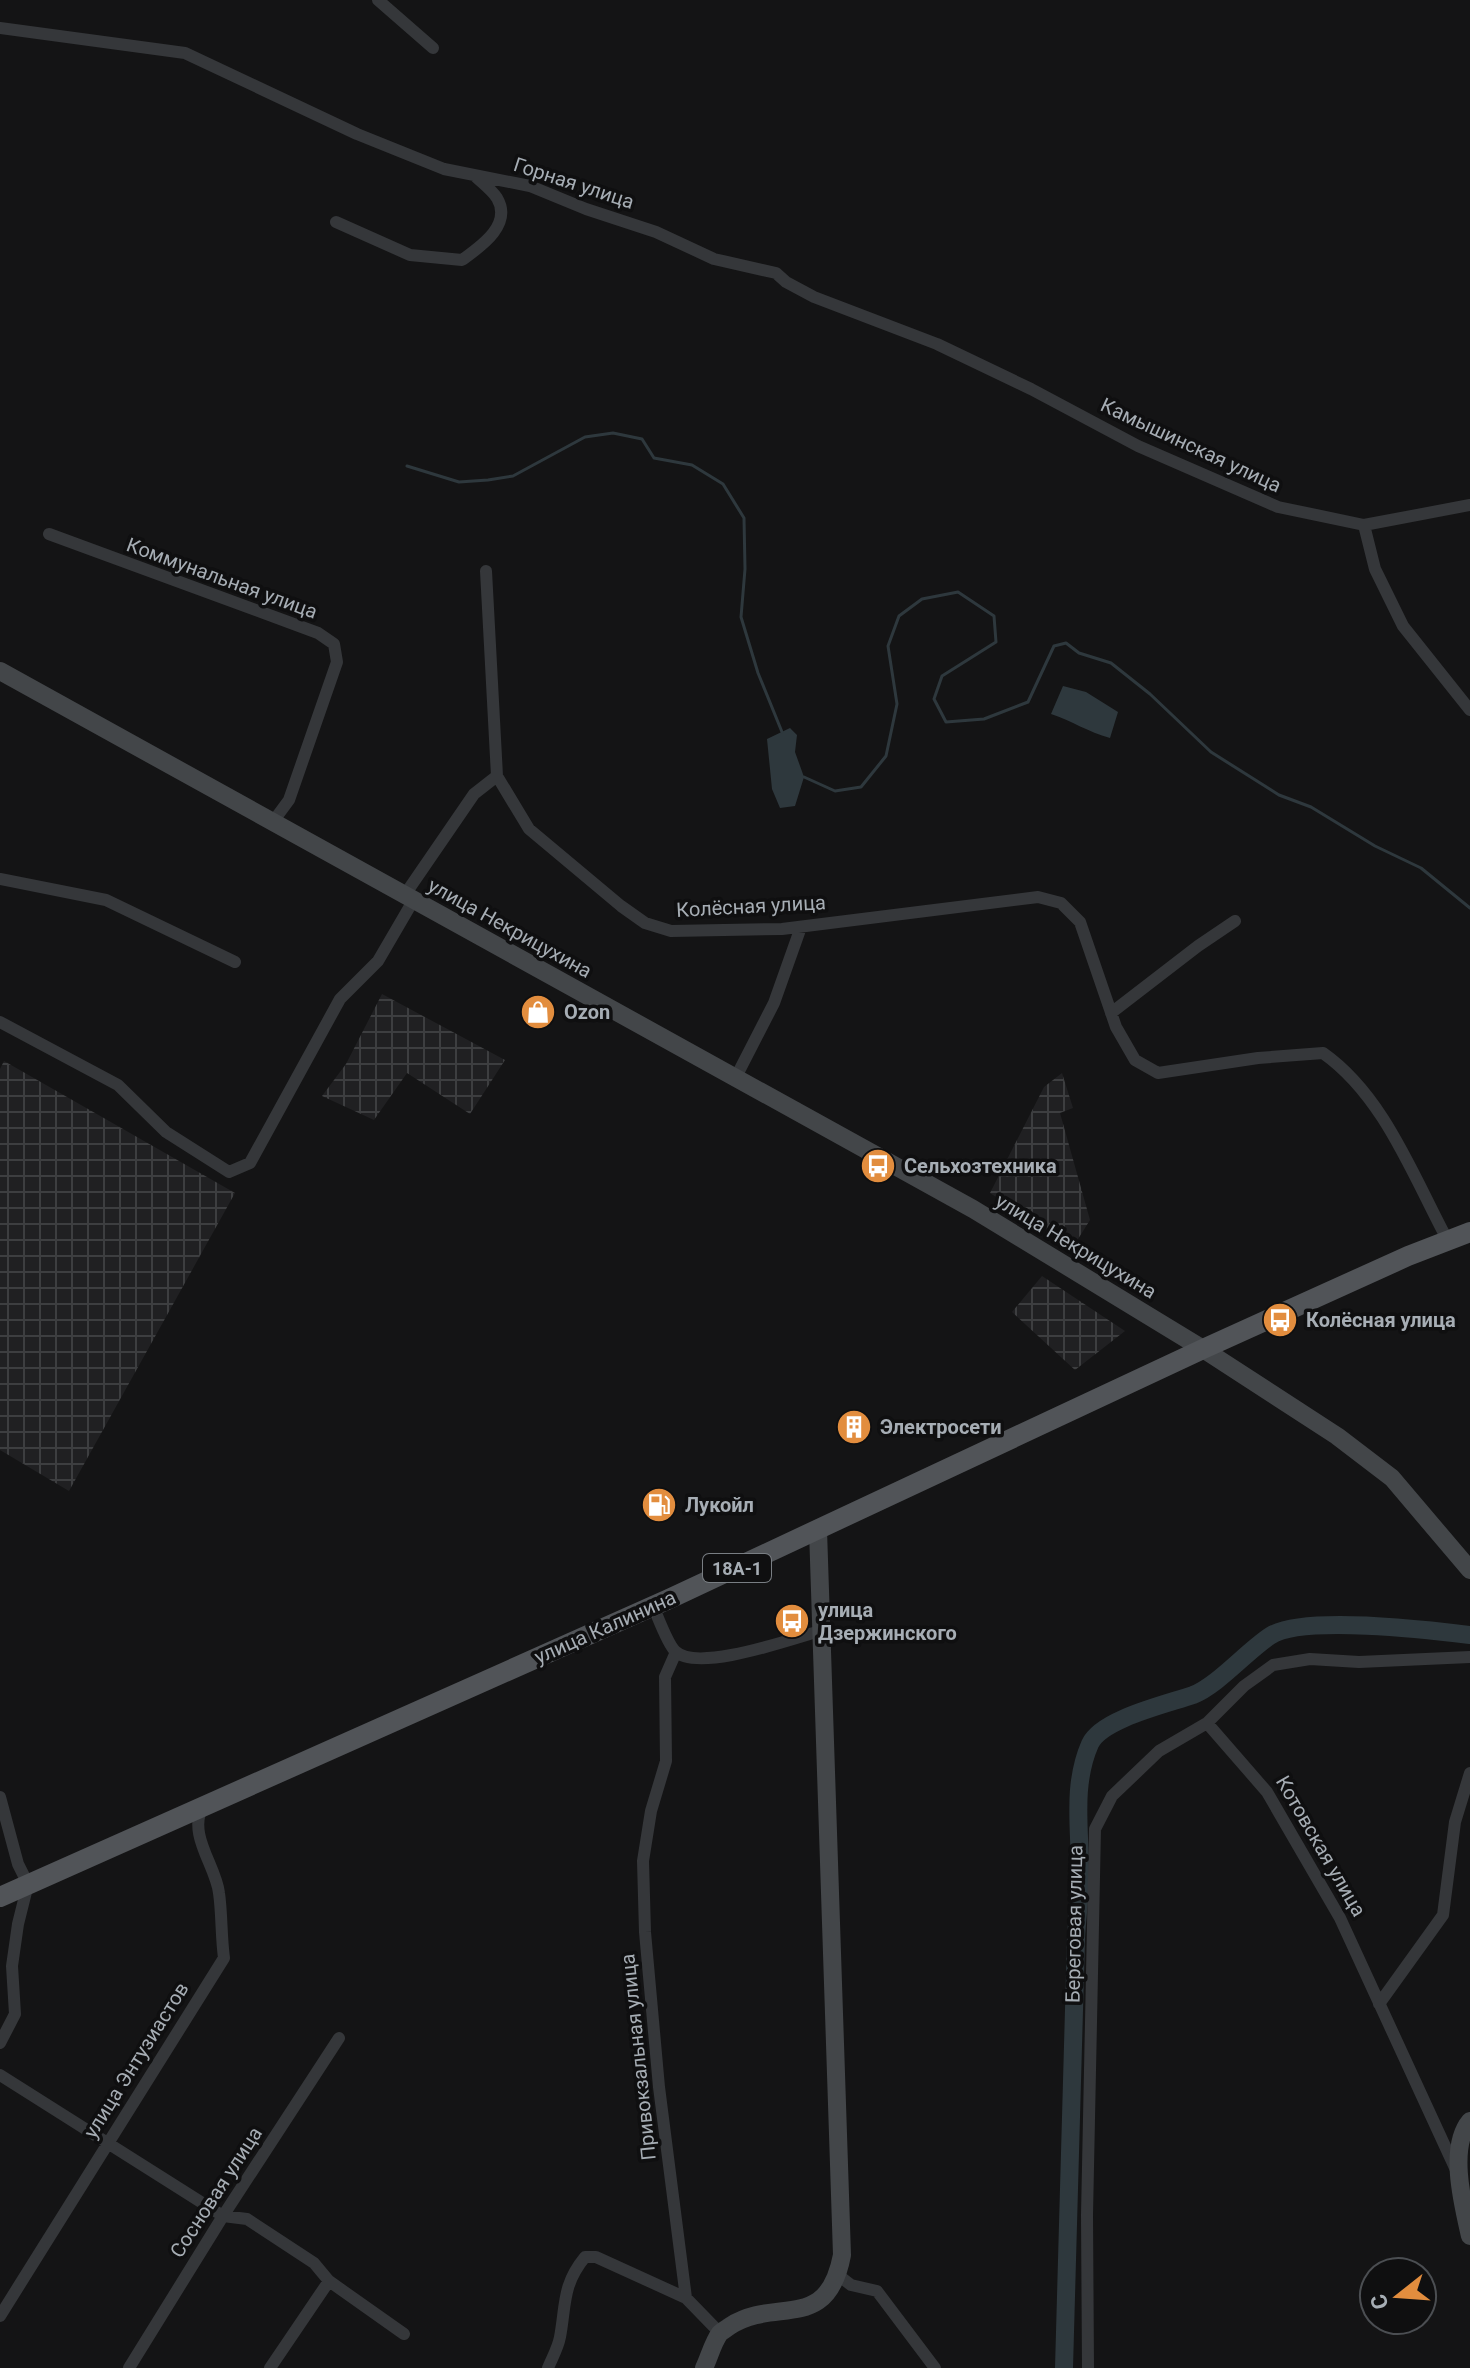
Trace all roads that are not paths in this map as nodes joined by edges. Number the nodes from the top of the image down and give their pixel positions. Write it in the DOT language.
graph roads {
  1 [pos="378,0"];
  2 [pos="0,28"];
  3 [pos="433,48"];
  4 [pos="474,175"];
  5 [pos="336,222"];
  6 [pos="1031,389"];
  7 [pos="1470,505"];
  8 [pos="1364,525"];
  9 [pos="49,534"];
  10 [pos="486,571"];
  11 [pos="0,671"];
  12 [pos="1470,710"];
  13 [pos="497,776"];
  14 [pos="272,823"];
  15 [pos="0,879"];
  16 [pos="409,898"];
  17 [pos="1235,921"];
  18 [pos="801,927"];
  19 [pos="235,962"];
  20 [pos="1111,1013"];
  21 [pos="0,1022"];
  22 [pos="736,1077"];
  23 [pos="1470,1232"];
  24 [pos="1448,1241"];
  25 [pos="1203,1349"];
  26 [pos="818,1530"];
  27 [pos="1470,1570"];
  28 [pos="653,1606"];
  29 [pos="820,1631"];
  30 [pos="676,1652"];
  31 [pos="1470,1657"];
  32 [pos="1207,1723"];
  33 [pos="1470,1773"];
  34 [pos="0,1797"];
  35 [pos="203,1806"];
  36 [pos="28,1884"];
  37 [pos="0,1897"];
  38 [pos="13,1982"];
  39 [pos="0,1988"];
  40 [pos="1379,2004"];
  41 [pos="339,2038"];
  42 [pos="0,2043"];
  43 [pos="0,2075"];
  44 [pos="1466,2125"];
  45 [pos="108,2143"];
  46 [pos="1459,2176"];
  47 [pos="223,2216"];
  48 [pos="1470,2236"];
  49 [pos="838,2275"];
  50 [pos="329,2281"];
  51 [pos="686,2298"];
  52 [pos="0,2316"];
  53 [pos="720,2333"];
  54 [pos="404,2334"];
  55 [pos="129,2368"];
  56 [pos="270,2368"];
  57 [pos="548,2368"];
  58 [pos="704,2368"];
  59 [pos="935,2368"];
  60 [pos="1088,2368"];
  1 -- 3 [label="street"];
  2 -- 4 [label="street, Горная улица"];
  4 -- 5 [label="street"];
  4 -- 6 [label="street, Горная улица"];
  6 -- 8 [label="street, Камышинская улица"];
  7 -- 8 [label="street"];
  8 -- 12 [label="street"];
  9 -- 14 [label="street, Коммунальная улица"];
  10 -- 13 [label="street, Колёсная улица"];
  11 -- 14 [label="street, улица Некрицухина"];
  13 -- 16 [label="street"];
  13 -- 18 [label="street, Колёсная улица"];
  14 -- 16 [label="street, улица Некрицухина"];
  15 -- 19 [label="street"];
  16 -- 21 [label="street"];
  16 -- 22 [label="street, улица Некрицухина"];
  17 -- 20 [label="street"];
  18 -- 20 [label="street, Колёсная улица"];
  18 -- 22 [label="street"];
  20 -- 24 [label="street, Колёсная улица"];
  22 -- 25 [label="street, улица Некрицухина"];
  23 -- 24 [label="main road, улица Калинина / 18А-1"];
  24 -- 25 [label="main road, улица Калинина / 18А-1"];
  25 -- 26 [label="main road, улица Калинина / 18А-1"];
  25 -- 27 [label="street, улица Некрицухина"];
  26 -- 28 [label="main road, улица Калинина / 18А-1"];
  26 -- 29 [label="street"];
  28 -- 30 [label="street"];
  28 -- 35 [label="main road, улица Калинина / 18А-1"];
  29 -- 30 [label="street"];
  29 -- 49 [label="street"];
  30 -- 51 [label="street, Привокзальная улица"];
  31 -- 32 [label="street, Береговая улица"];
  32 -- 40 [label="street, Котовская улица"];
  32 -- 60 [label="street, Береговая улица"];
  33 -- 40 [label="street"];
  34 -- 36 [label="street"];
  35 -- 36 [label="main road, улица Калинина / 18А-1"];
  35 -- 45 [label="street, улица Энтузиастов"];
  36 -- 37 [label="main road, улица Калинина / 18А-1"];
  36 -- 38 [label="street"];
  38 -- 39 [label="street"];
  38 -- 42 [label="street"];
  40 -- 46 [label="street, Котовская улица"];
  41 -- 47 [label="street, Сосновая улица"];
  43 -- 45 [label="street"];
  44 -- 46 [label="street, Котовская улица"];
  45 -- 47 [label="street"];
  45 -- 52 [label="street, улица Энтузиастов"];
  46 -- 48 [label="street, Котовская улица"];
  47 -- 50 [label="street"];
  47 -- 55 [label="street, Сосновая улица"];
  49 -- 53 [label="street"];
  49 -- 59 [label="street"];
  50 -- 54 [label="street"];
  50 -- 56 [label="street"];
  51 -- 53 [label="street"];
  51 -- 57 [label="street"];
  53 -- 58 [label="street"];
}
